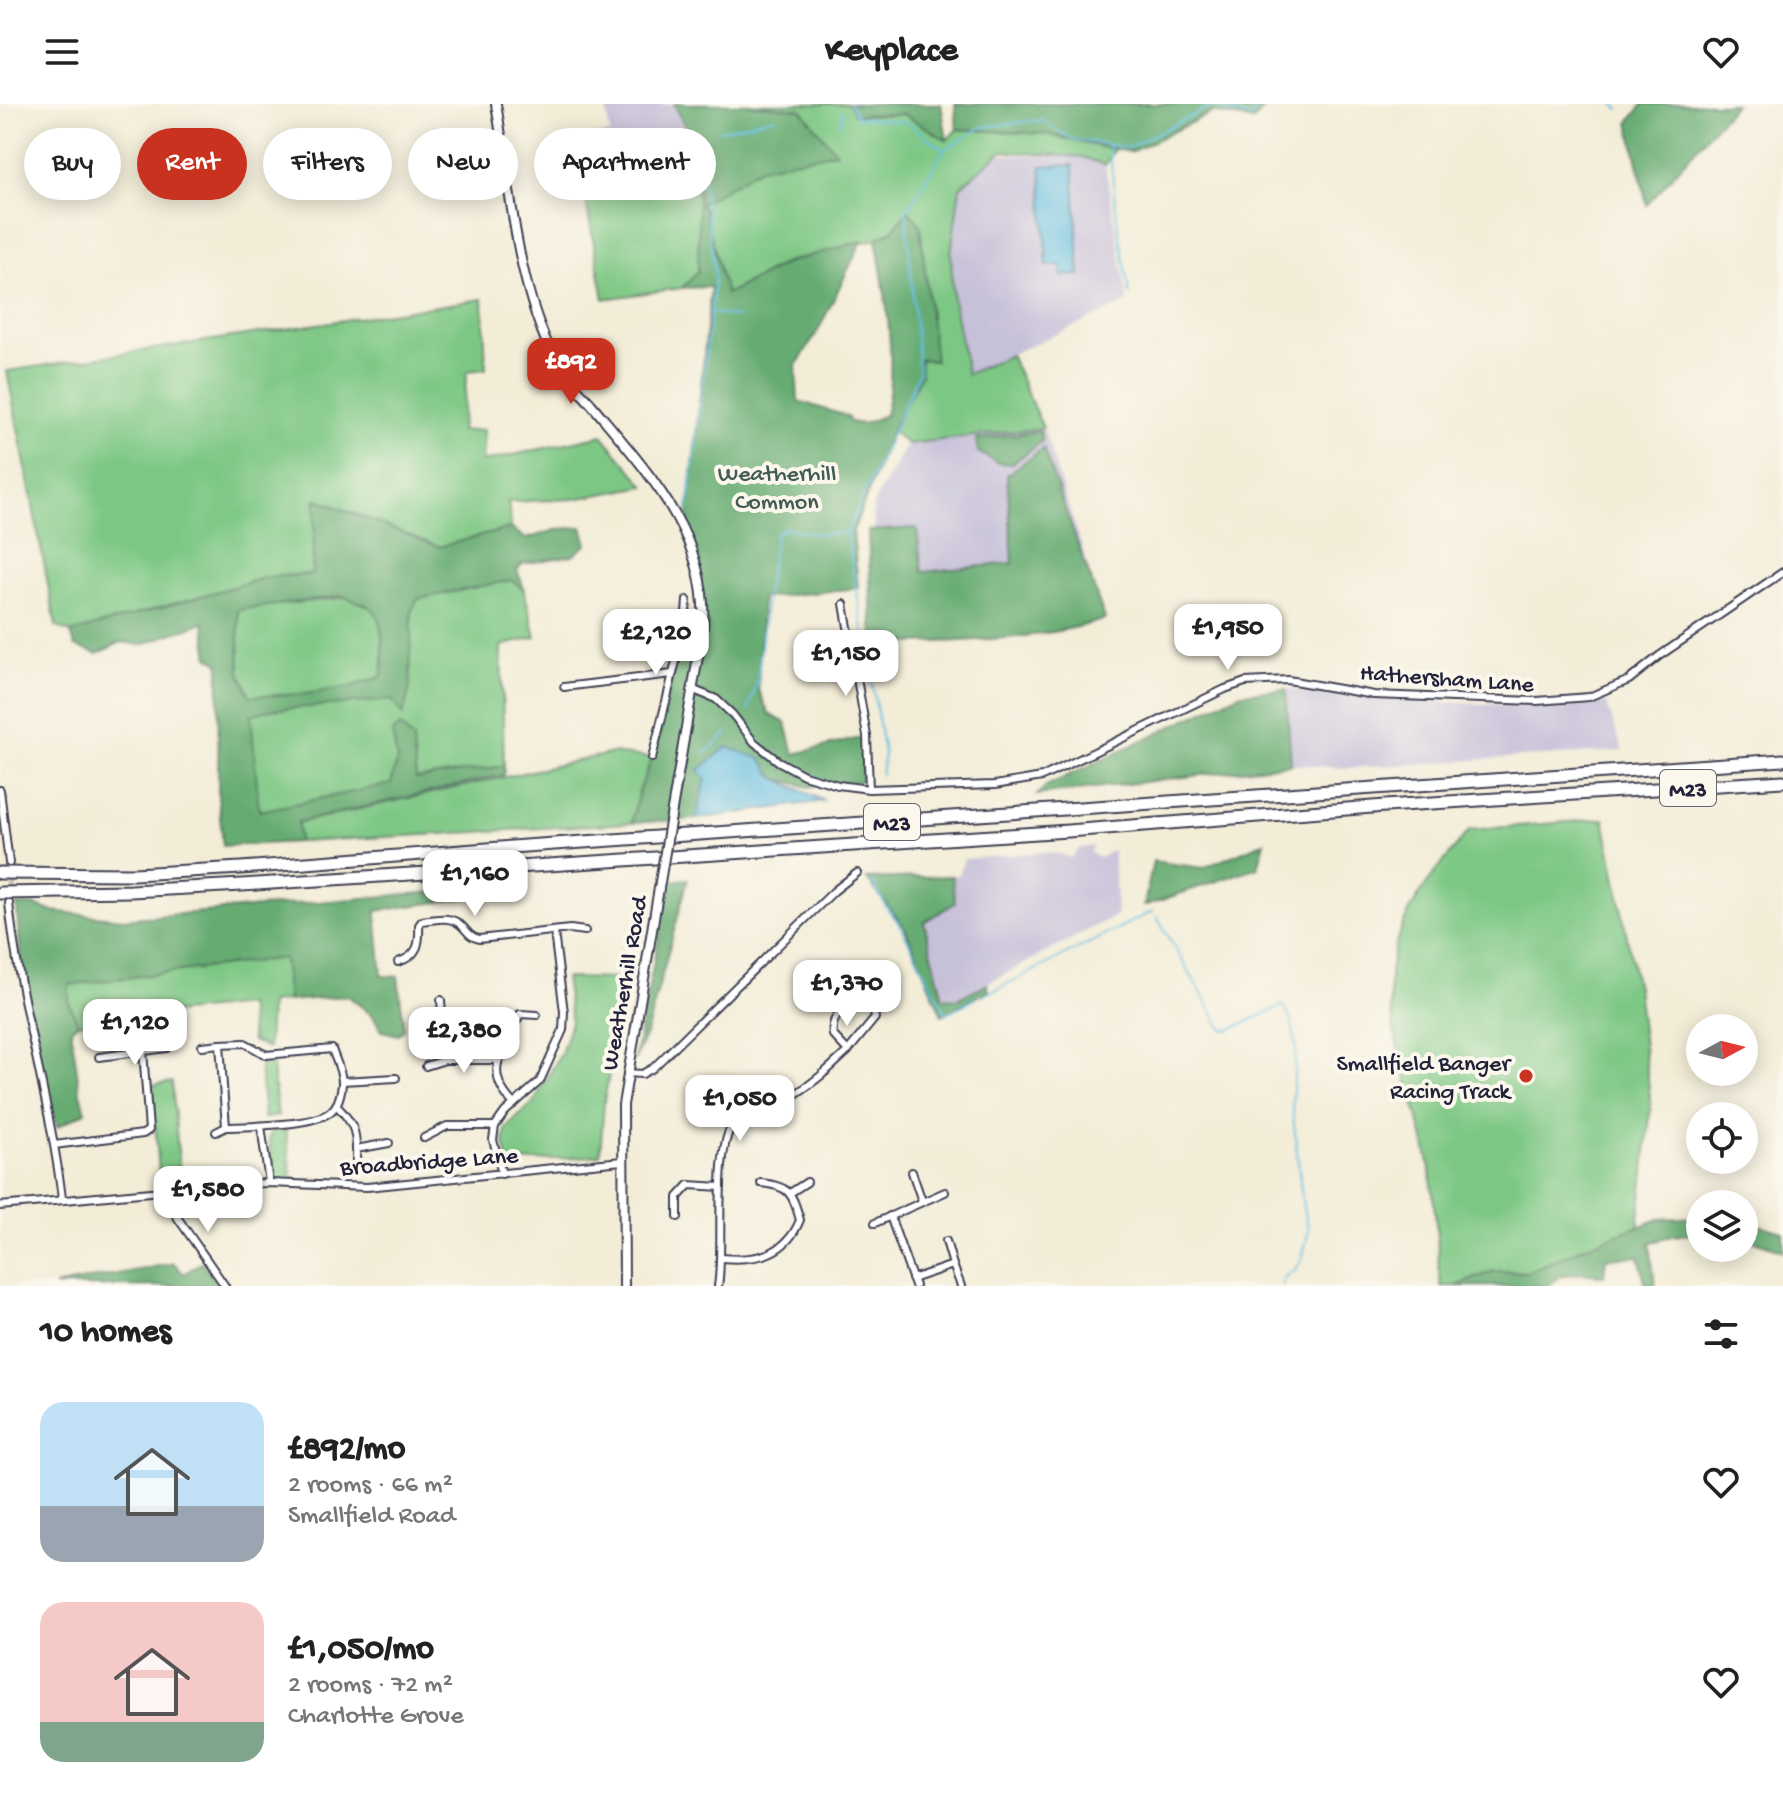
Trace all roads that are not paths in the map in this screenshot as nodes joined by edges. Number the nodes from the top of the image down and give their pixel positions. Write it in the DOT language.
graph roads {
  1 [pos="496,104"];
  2 [pos="1783,572"];
  3 [pos="687,600"];
  4 [pos="844,604"];
  5 [pos="685,625"];
  6 [pos="703,627"];
  7 [pos="672,674"];
  8 [pos="564,687"];
  9 [pos="694,690"];
  10 [pos="652,758"];
  11 [pos="1783,760"];
  12 [pos="1783,781"];
  13 [pos="869,789"];
  14 [pos="0,790"];
  15 [pos="9,863"];
  16 [pos="0,873"];
  17 [pos="857,873"];
  18 [pos="0,893"];
  19 [pos="9,903"];
  20 [pos="585,931"];
  21 [pos="554,932"];
  22 [pos="398,962"];
  23 [pos="441,1000"];
  24 [pos="537,1015"];
  25 [pos="220,1044"];
  26 [pos="202,1046"];
  27 [pos="167,1048"];
  28 [pos="143,1051"];
  29 [pos="848,1051"];
  30 [pos="99,1057"];
  31 [pos="445,1060"];
  32 [pos="499,1060"];
  33 [pos="426,1066"];
  34 [pos="627,1073"];
  35 [pos="396,1078"];
  36 [pos="378,1079"];
  37 [pos="342,1081"];
  38 [pos="377,1088"];
  39 [pos="514,1104"];
  40 [pos="336,1105"];
  41 [pos="261,1126"];
  42 [pos="495,1126"];
  43 [pos="226,1127"];
  44 [pos="216,1132"];
  45 [pos="424,1138"];
  46 [pos="389,1143"];
  47 [pos="54,1145"];
  48 [pos="356,1149"];
  49 [pos="622,1161"];
  50 [pos="356,1162"];
  51 [pos="912,1172"];
  52 [pos="502,1174"];
  53 [pos="807,1182"];
  54 [pos="269,1183"];
  55 [pos="761,1183"];
  56 [pos="721,1187"];
  57 [pos="165,1192"];
  58 [pos="945,1192"];
  59 [pos="790,1193"];
  60 [pos="62,1198"];
  61 [pos="922,1201"];
  62 [pos="0,1206"];
  63 [pos="890,1216"];
  64 [pos="678,1217"];
  65 [pos="875,1223"];
  66 [pos="946,1241"];
  67 [pos="722,1258"];
  68 [pos="953,1265"];
  69 [pos="913,1283"];
  70 [pos="225,1286"];
  71 [pos="624,1286"];
  72 [pos="718,1286"];
  73 [pos="961,1286"];
  1 -- 6 [label="street, Weatherhill Road"];
  2 -- 13 [label="street, Hathersham Lane"];
  3 -- 5 [label="street"];
  4 -- 13 [label="street"];
  5 -- 6 [label="street"];
  5 -- 7 [label="street"];
  6 -- 9 [label="street, Weatherhill Road"];
  7 -- 8 [label="street"];
  7 -- 10 [label="street"];
  9 -- 13 [label="street, Hathersham Lane"];
  9 -- 34 [label="street, Weatherhill Road, bridge"];
  11 -- 16 [label="highway, M23"];
  12 -- 18 [label="highway, M23"];
  14 -- 15 [label="street"];
  17 -- 34 [label="street"];
  19 -- 47 [label="street"];
  20 -- 21 [label="street"];
  21 -- 22 [label="street"];
  21 -- 39 [label="street"];
  23 -- 31 [label="street"];
  24 -- 32 [label="street"];
  25 -- 26 [label="street"];
  25 -- 37 [label="street"];
  25 -- 43 [label="street"];
  27 -- 28 [label="street"];
  28 -- 30 [label="street"];
  28 -- 47 [label="street"];
  29 -- 29 [label="street"];
  29 -- 56 [label="street"];
  31 -- 32 [label="street"];
  31 -- 33 [label="street"];
  32 -- 39 [label="street"];
  34 -- 49 [label="street, Weatherhill Road"];
  35 -- 36 [label="street"];
  36 -- 37 [label="street"];
  36 -- 38 [label="street"];
  37 -- 40 [label="street"];
  39 -- 42 [label="street"];
  40 -- 41 [label="street"];
  40 -- 48 [label="street"];
  41 -- 43 [label="street"];
  41 -- 54 [label="street"];
  42 -- 45 [label="street"];
  42 -- 52 [label="street"];
  43 -- 44 [label="street"];
  46 -- 48 [label="street"];
  47 -- 60 [label="street"];
  48 -- 50 [label="street"];
  49 -- 52 [label="street, Broadbridge Lane"];
  49 -- 71 [label="street, Weatherhill Road"];
  51 -- 61 [label="street"];
  52 -- 54 [label="street, Broadbridge Lane"];
  53 -- 59 [label="street"];
  54 -- 57 [label="street, Broadbridge Lane"];
  55 -- 59 [label="street"];
  56 -- 64 [label="street"];
  56 -- 67 [label="street"];
  57 -- 60 [label="street, Broadbridge Lane"];
  57 -- 70 [label="street"];
  58 -- 61 [label="street"];
  59 -- 67 [label="street"];
  60 -- 62 [label="street, Broadbridge Lane"];
  61 -- 63 [label="street"];
  63 -- 65 [label="street"];
  63 -- 69 [label="street"];
  66 -- 68 [label="street"];
  67 -- 72 [label="street"];
  68 -- 69 [label="street"];
  68 -- 73 [label="street"];
}
